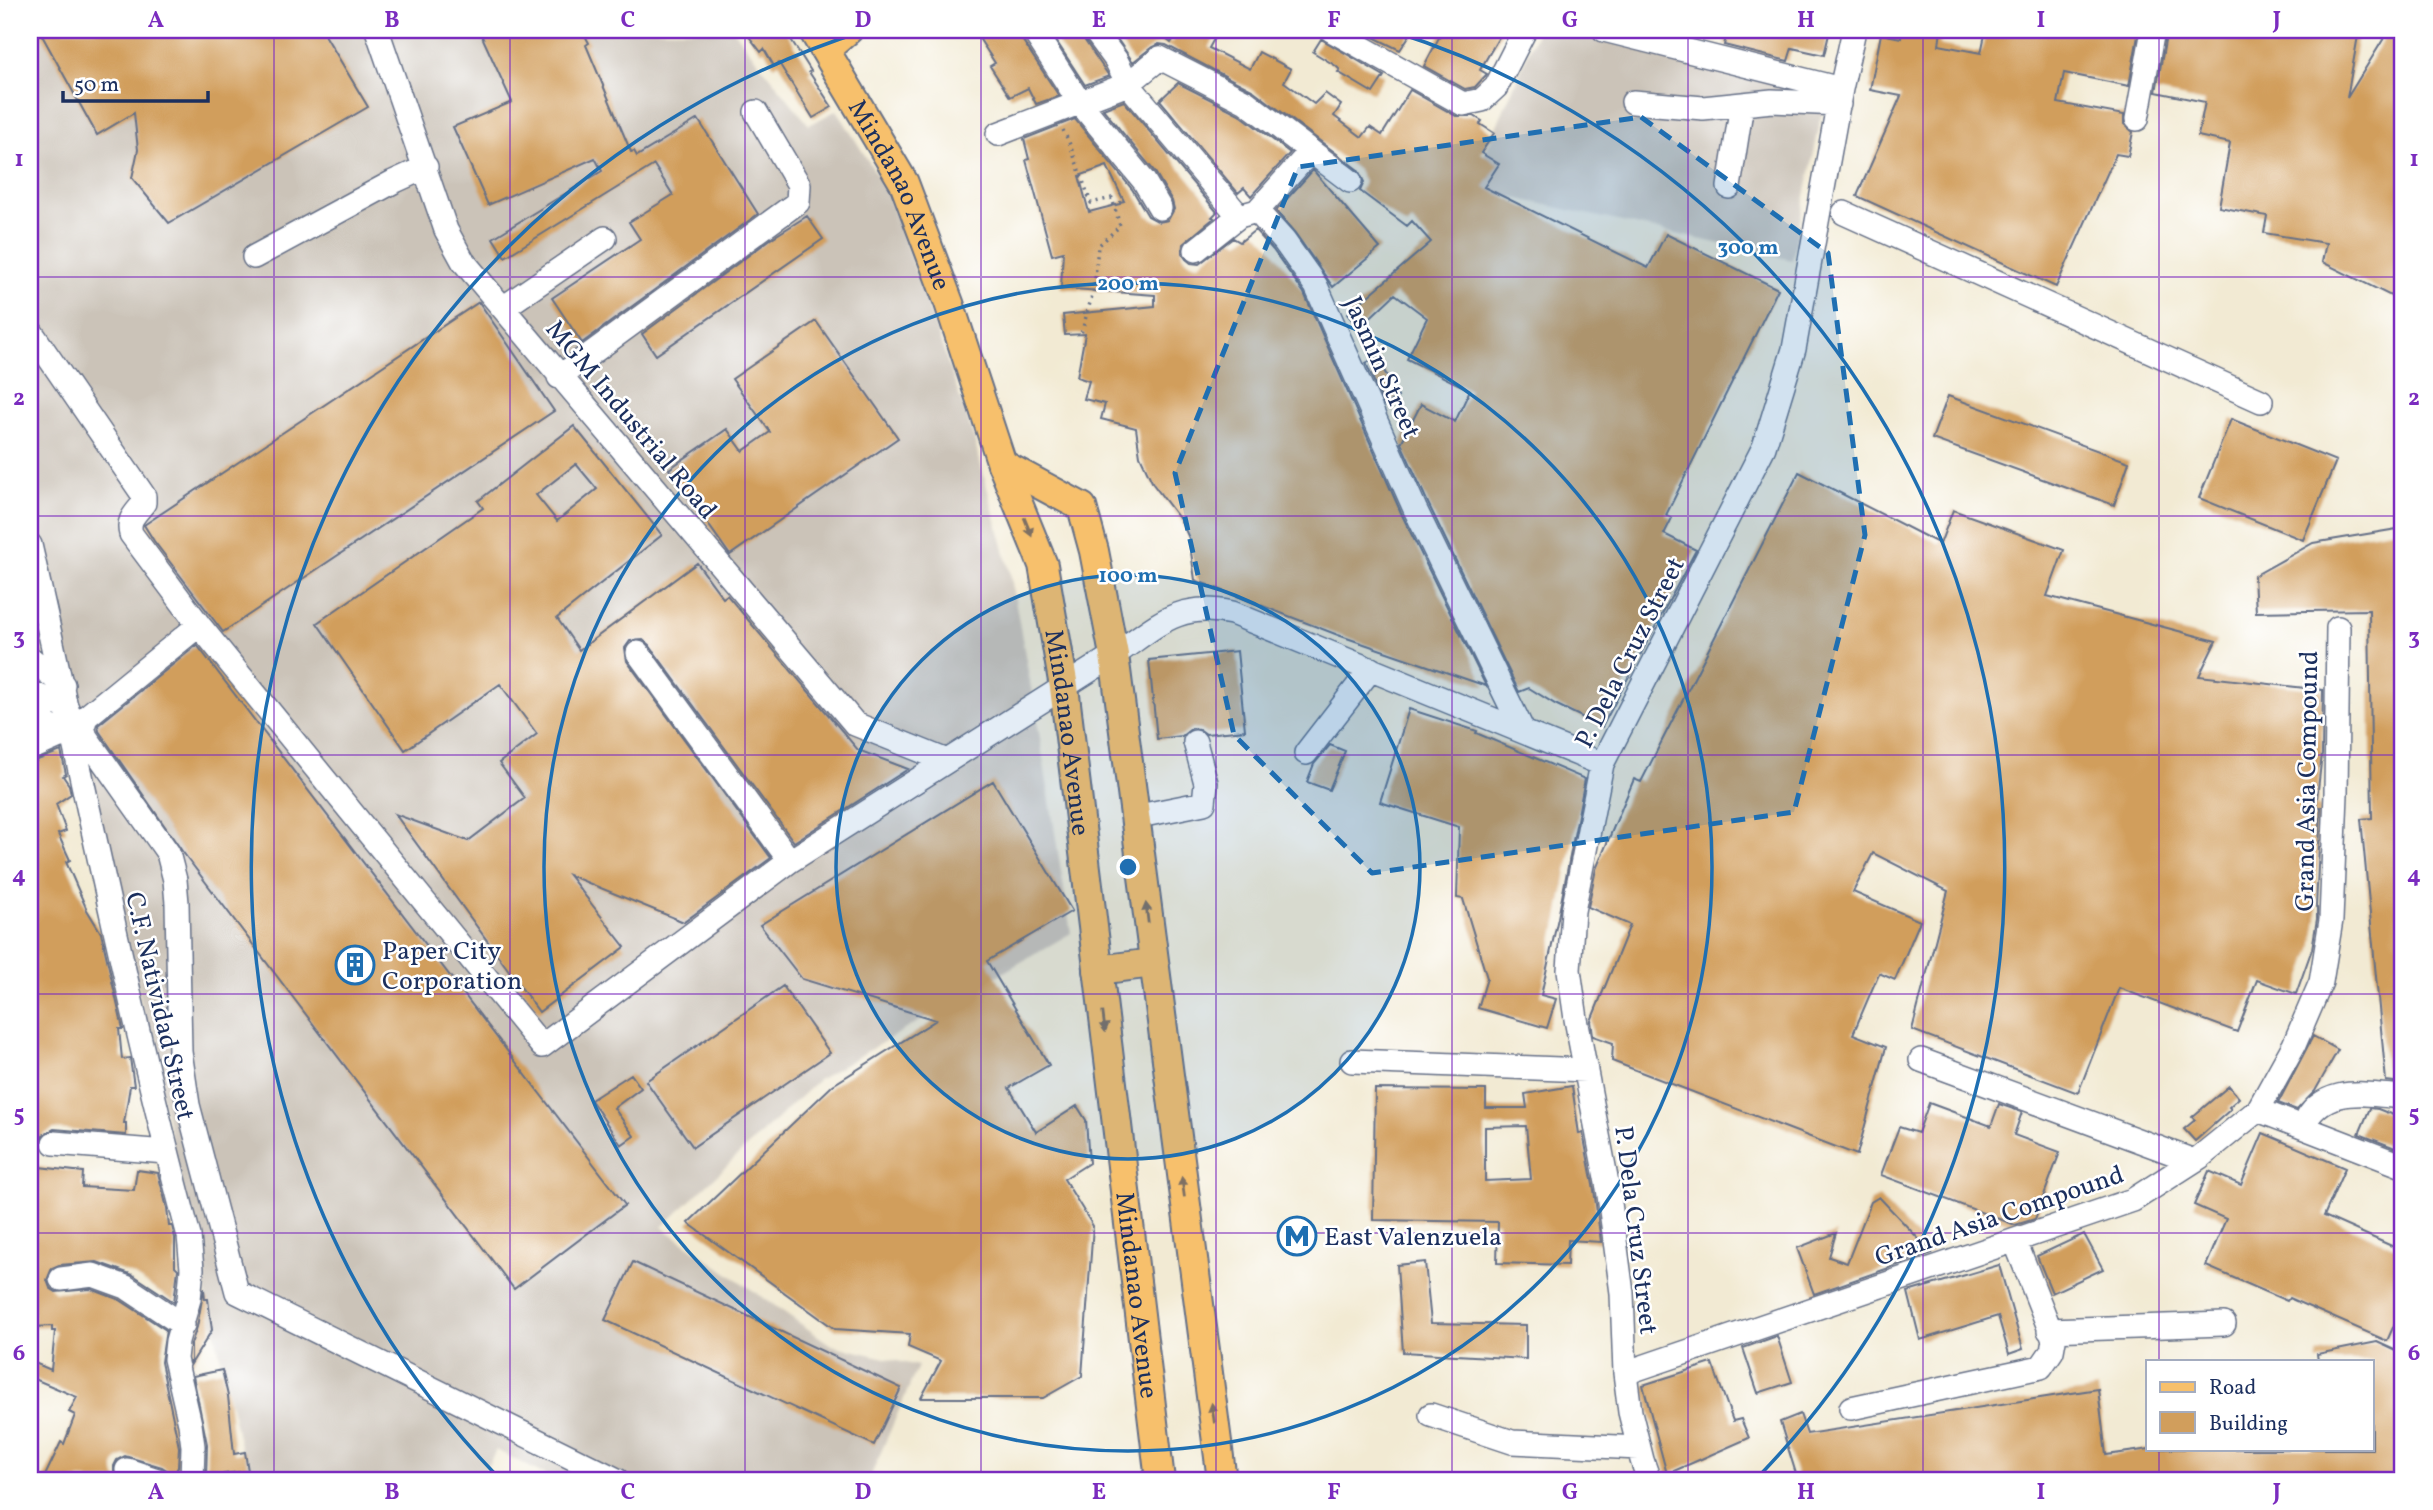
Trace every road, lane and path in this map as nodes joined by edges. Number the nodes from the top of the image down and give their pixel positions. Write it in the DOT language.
graph roads {
  1 [pos="377,30"];
  2 [pos="848,30"];
  3 [pos="1033,30"];
  4 [pos="1094,30"];
  5 [pos="1331,30"];
  6 [pos="1525,30"];
  7 [pos="1604,30"];
  8 [pos="1854,30"];
  9 [pos="2153,30"];
  10 [pos="820,40"];
  11 [pos="1128,84"];
  12 [pos="1840,96"];
  13 [pos="1633,102"];
  14 [pos="1080,103"];
  15 [pos="1742,104"];
  16 [pos="757,112"];
  17 [pos="1054,113"];
  18 [pos="2137,119"];
  19 [pos="998,134"];
  20 [pos="1310,152"];
  21 [pos="426,167"];
  22 [pos="1350,181"];
  23 [pos="1729,187"];
  24 [pos="1160,208"];
  25 [pos="1248,213"];
  26 [pos="1844,213"];
  27 [pos="604,238"];
  28 [pos="1196,250"];
  29 [pos="254,257"];
  30 [pos="503,308"];
  31 [pos="30,330"];
  32 [pos="1081,334"];
  33 [pos="559,377"];
  34 [pos="2261,401"];
  35 [pos="1002,464"];
  36 [pos="30,545"];
  37 [pos="37,605"];
  38 [pos="199,625"];
  39 [pos="2338,628"];
  40 [pos="638,653"];
  41 [pos="1114,655"];
  42 [pos="30,658"];
  43 [pos="1371,668"];
  44 [pos="1064,687"];
  45 [pos="30,692"];
  46 [pos="65,696"];
  47 [pos="30,712"];
  48 [pos="1522,729"];
  49 [pos="68,736"];
  50 [pos="1195,742"];
  51 [pos="30,749"];
  52 [pos="1306,753"];
  53 [pos="947,761"];
  54 [pos="1602,764"];
  55 [pos="1134,817"];
  56 [pos="790,861"];
  57 [pos="1153,963"];
  58 [pos="1098,970"];
  59 [pos="1922,1060"];
  60 [pos="1352,1061"];
  61 [pos="1586,1070"];
  62 [pos="2403,1097"];
  63 [pos="2258,1110"];
  64 [pos="2303,1127"];
  65 [pos="54,1143"];
  66 [pos="166,1153"];
  67 [pos="2194,1161"];
  68 [pos="2403,1166"];
  69 [pos="2015,1241"];
  70 [pos="61,1279"];
  71 [pos="2224,1324"];
  72 [pos="183,1325"];
  73 [pos="2049,1330"];
  74 [pos="1625,1373"];
  75 [pos="1851,1408"];
  76 [pos="1430,1415"];
  77 [pos="1639,1448"];
  78 [pos="127,1470"];
  79 [pos="157,1480"];
  80 [pos="192,1480"];
  81 [pos="617,1480"];
  82 [pos="1160,1480"];
  83 [pos="1222,1480"];
  84 [pos="1649,1480"];
  1 -- 21 [label="street, MGM Industrial Road"];
  2 -- 10 [label="main road"];
  3 -- 14 [label="street"];
  4 -- 11 [label="street, Jasmin Street"];
  5 -- 6 [label="street"];
  7 -- 12 [label="street"];
  8 -- 12 [label="street, P. Dela Cruz Street"];
  9 -- 18 [label="street"];
  10 -- 35 [label="main road, Mindanao Avenue"];
  11 -- 14 [label="street"];
  11 -- 20 [label="street"];
  11 -- 25 [label="street, Jasmin Street"];
  12 -- 15 [label="street"];
  12 -- 54 [label="street, P. Dela Cruz Street"];
  13 -- 15 [label="street"];
  14 -- 17 [label="street"];
  14 -- 24 [label="street"];
  15 -- 23 [label="street"];
  16 -- 33 [label="street"];
  17 -- 19 [label="street"];
  17 -- 32 [label="path"];
  20 -- 22 [label="street"];
  20 -- 25 [label="street"];
  21 -- 29 [label="street"];
  21 -- 30 [label="street, MGM Industrial Road"];
  25 -- 28 [label="street"];
  25 -- 48 [label="street, Jasmin Street"];
  26 -- 34 [label="street"];
  27 -- 30 [label="street"];
  30 -- 33 [label="street, MGM Industrial Road"];
  31 -- 38 [label="street"];
  33 -- 53 [label="street, MGM Industrial Road"];
  35 -- 41 [label="main road, Mindanao Avenue"];
  35 -- 44 [label="main road, Mindanao Avenue, one-way"];
  36 -- 37 [label="street, C.F. Natividad Street"];
  37 -- 46 [label="street, C.F. Natividad Street"];
  38 -- 56 [label="street"];
  38 -- 81 [label="street"];
  39 -- 63 [label="street, Grand Asia Compound"];
  40 -- 56 [label="street"];
  41 -- 43 [label="street"];
  41 -- 44 [label="street"];
  41 -- 55 [label="main road, Mindanao Avenue"];
  42 -- 46 [label="street"];
  43 -- 48 [label="street"];
  43 -- 52 [label="street"];
  44 -- 53 [label="street"];
  44 -- 58 [label="main road, Mindanao Avenue"];
  45 -- 46 [label="street"];
  46 -- 49 [label="street, C.F. Natividad Street"];
  47 -- 49 [label="street"];
  48 -- 54 [label="street"];
  49 -- 51 [label="street"];
  49 -- 66 [label="street, C.F. Natividad Street"];
  50 -- 55 [label="street"];
  53 -- 56 [label="street"];
  54 -- 61 [label="street, P. Dela Cruz Street"];
  57 -- 55 [label="main road, Mindanao Avenue, one-way"];
  57 -- 58 [label="main road"];
  83 -- 57 [label="main road, Mindanao Avenue, one-way"];
  58 -- 82 [label="main road, Mindanao Avenue, one-way"];
  59 -- 67 [label="street"];
  60 -- 61 [label="street"];
  61 -- 74 [label="street, P. Dela Cruz Street"];
  62 -- 64 [label="street"];
  63 -- 64 [label="street"];
  63 -- 67 [label="street, Grand Asia Compound"];
  64 -- 68 [label="street"];
  65 -- 66 [label="street"];
  66 -- 72 [label="street, C.F. Natividad Street"];
  67 -- 69 [label="street, Grand Asia Compound"];
  69 -- 73 [label="street"];
  69 -- 74 [label="street, Grand Asia Compound"];
  70 -- 72 [label="street"];
  71 -- 73 [label="street"];
  72 -- 80 [label="street, C.F. Natividad Street"];
  73 -- 75 [label="street"];
  74 -- 77 [label="street, P. Dela Cruz Street"];
  76 -- 77 [label="street"];
  77 -- 84 [label="street, P. Dela Cruz Street"];
  78 -- 79 [label="street"];
}
